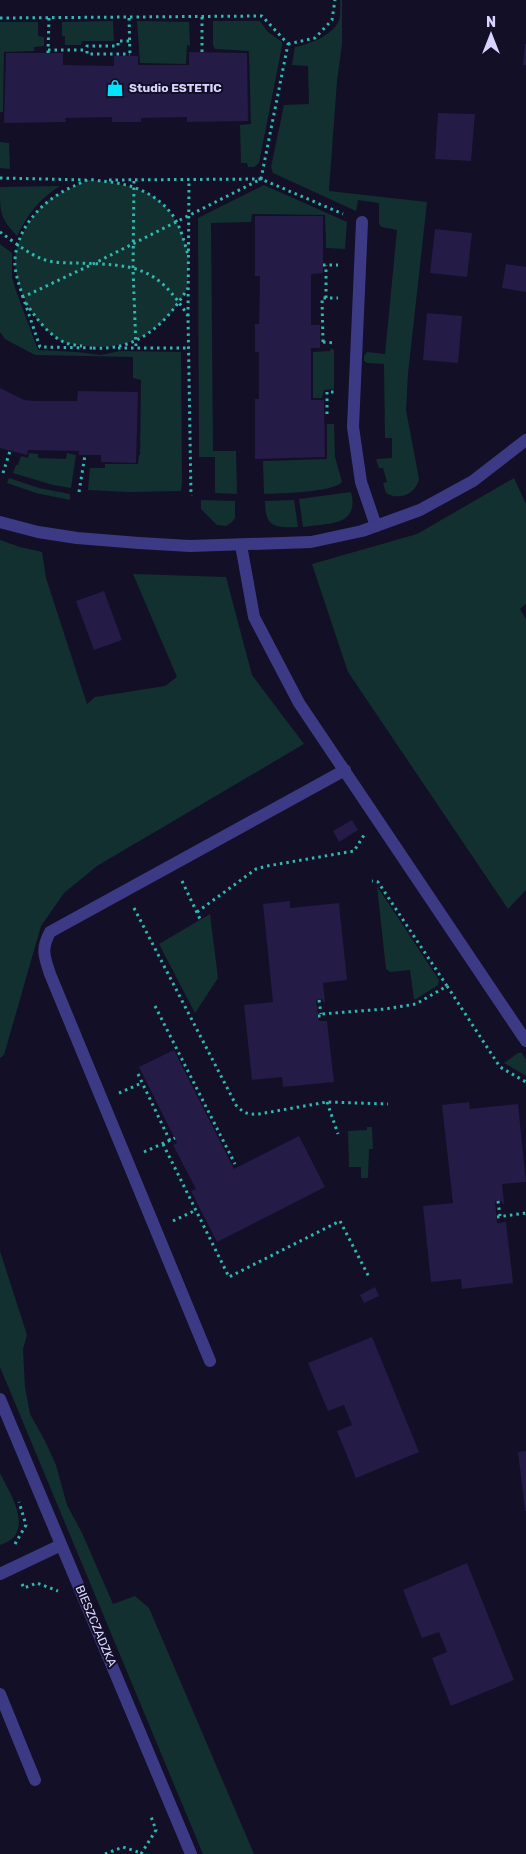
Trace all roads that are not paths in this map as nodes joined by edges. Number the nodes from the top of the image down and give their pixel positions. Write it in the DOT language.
graph roads {
  1 [pos="362,222"];
  2 [pos="526,440"];
  3 [pos="0,522"];
  4 [pos="376,526"];
  5 [pos="242,545"];
  6 [pos="345,770"];
  7 [pos="526,1041"];
  8 [pos="210,1361"];
  9 [pos="0,1399"];
  10 [pos="61,1545"];
  11 [pos="0,1574"];
  12 [pos="0,1694"];
  13 [pos="35,1780"];
  14 [pos="191,1854"];
  1 -- 4 [label="street"];
  2 -- 4 [label="street"];
  3 -- 5 [label="street"];
  4 -- 5 [label="street"];
  5 -- 6 [label="street"];
  6 -- 7 [label="street"];
  6 -- 8 [label="street"];
  9 -- 10 [label="street, BIESZCZADZKA"];
  10 -- 11 [label="street"];
  10 -- 14 [label="street, BIESZCZADZKA"];
  12 -- 13 [label="street"];
}
